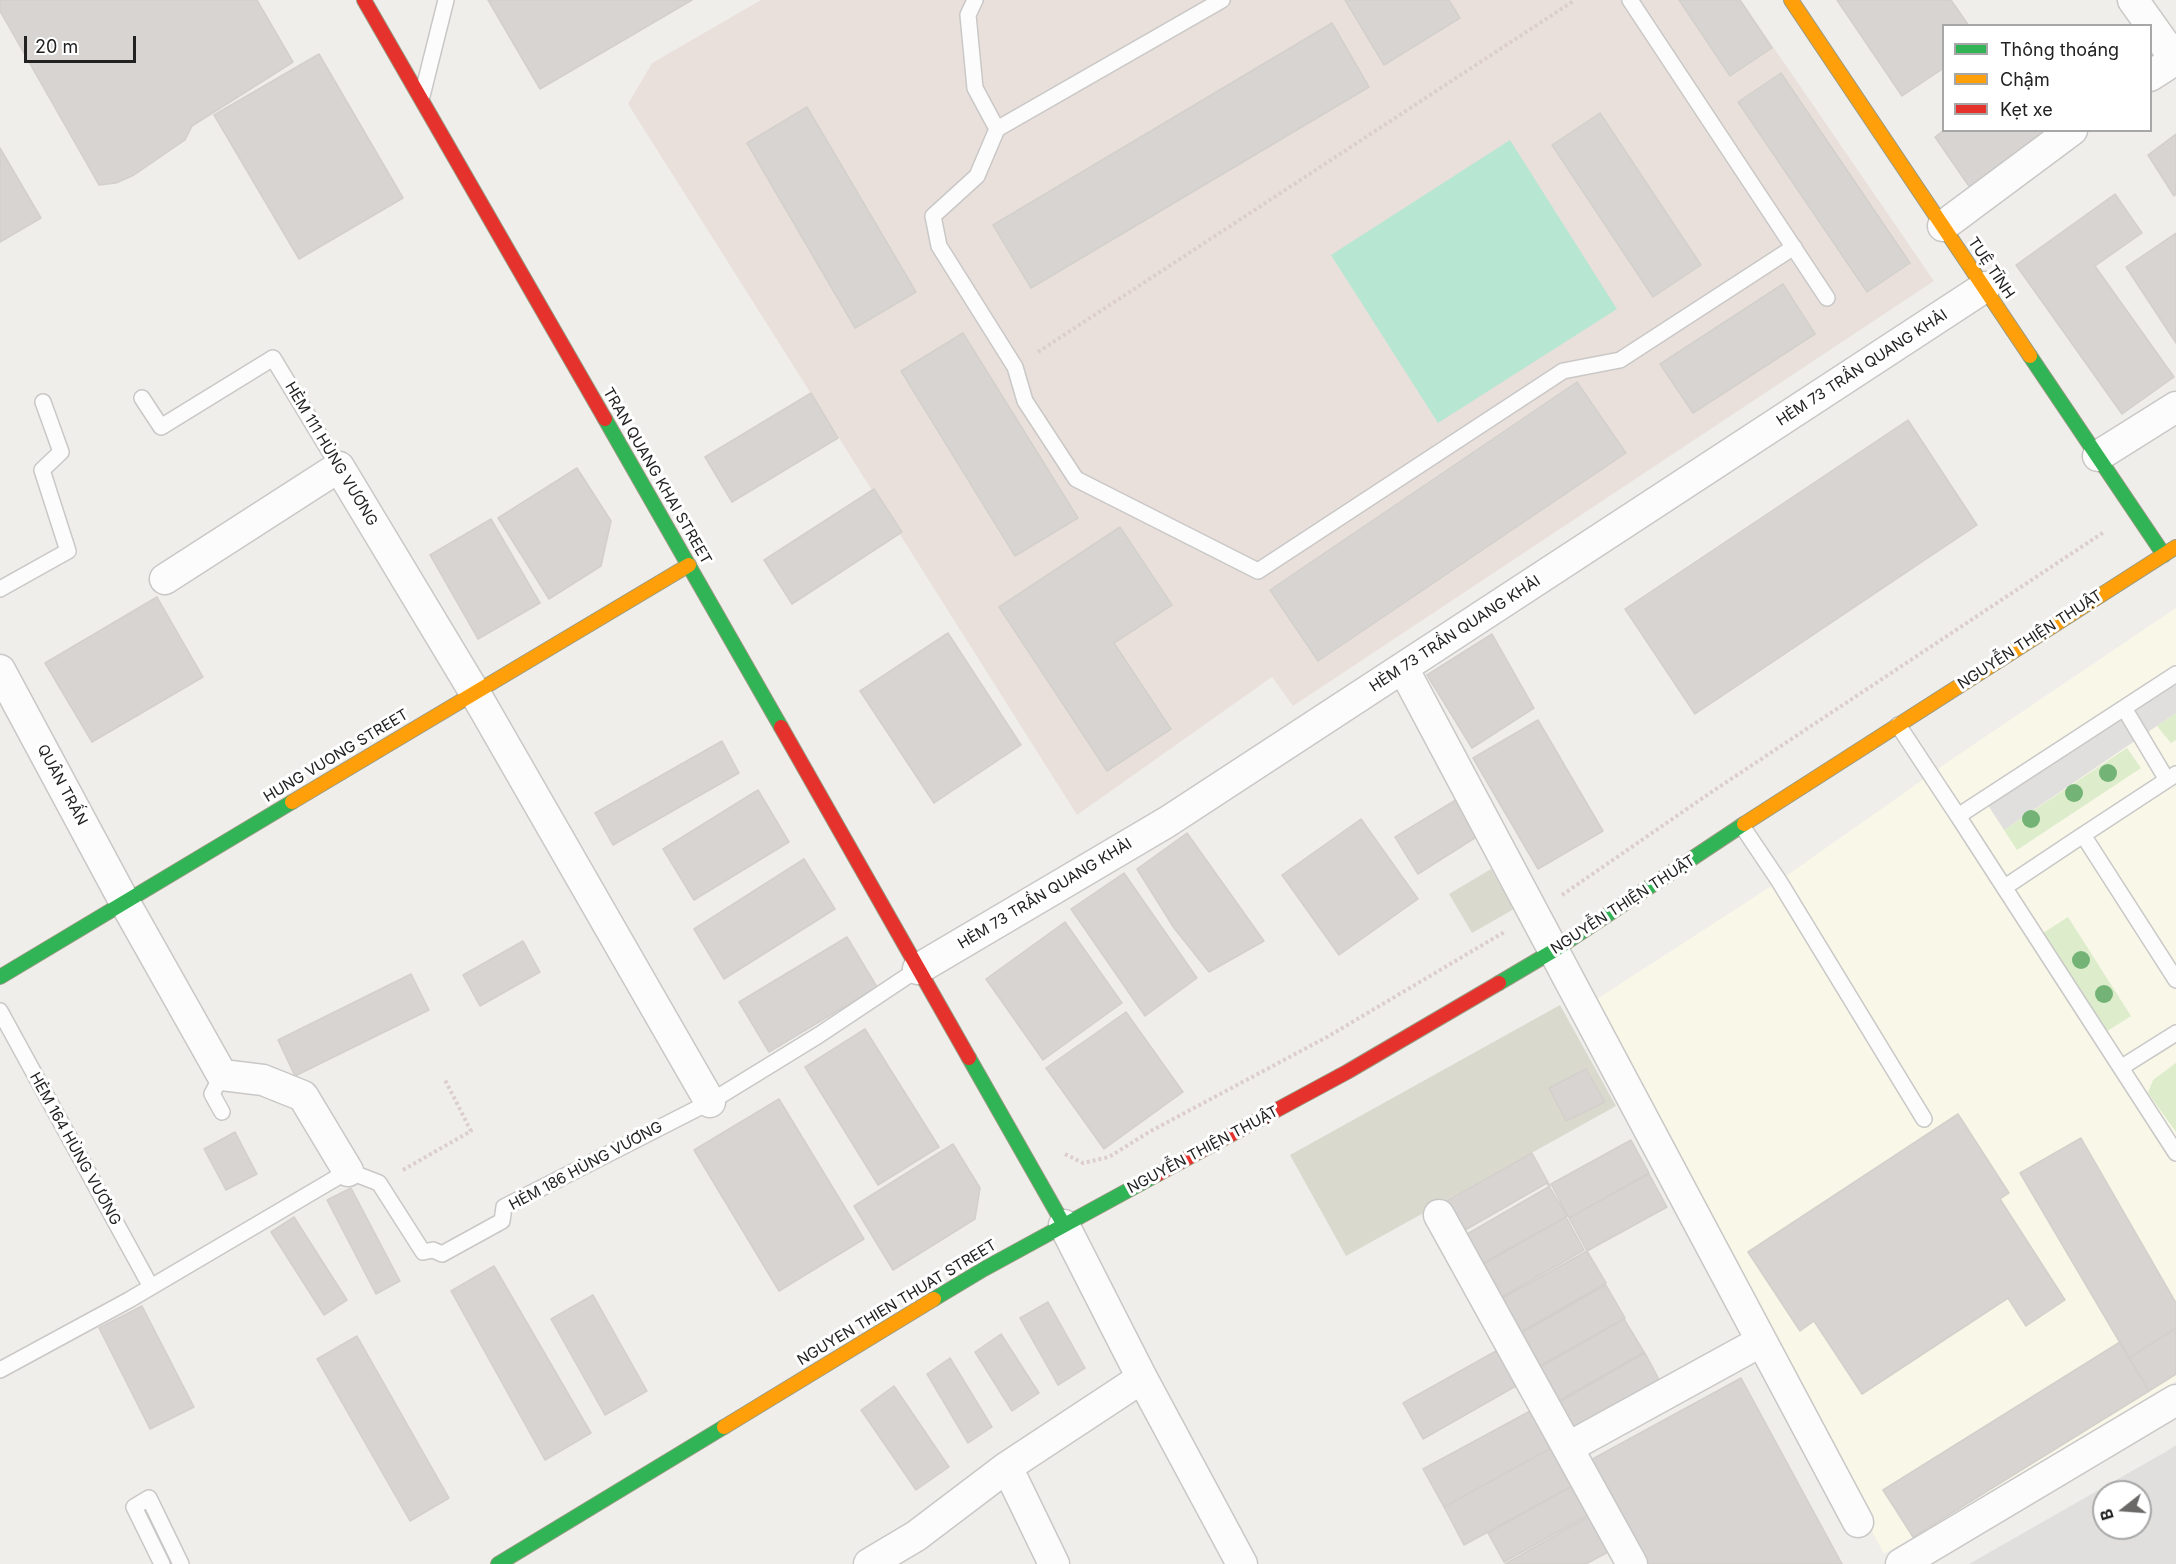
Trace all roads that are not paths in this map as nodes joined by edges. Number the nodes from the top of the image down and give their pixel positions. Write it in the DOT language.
graph roads {
  1 [pos="364,0"];
  2 [pos="446,0"];
  3 [pos="975,0"];
  4 [pos="1222,0"];
  5 [pos="1629,0"];
  6 [pos="1791,0"];
  7 [pos="2133,0"];
  8 [pos="2150,24"];
  9 [pos="2152,26"];
  10 [pos="2176,59"];
  11 [pos="2152,75"];
  12 [pos="421,99"];
  13 [pos="997,129"];
  14 [pos="2069,132"];
  15 [pos="1943,226"];
  16 [pos="1794,247"];
  17 [pos="1985,288"];
  18 [pos="1827,298"];
  19 [pos="142,398"];
  20 [pos="43,402"];
  21 [pos="2176,407"];
  22 [pos="2098,456"];
  23 [pos="339,467"];
  24 [pos="2176,547"];
  25 [pos="2164,555"];
  26 [pos="689,565"];
  27 [pos="165,579"];
  28 [pos="0,589"];
  29 [pos="1403,668"];
  30 [pos="0,670"];
  31 [pos="2176,674"];
  32 [pos="475,693"];
  33 [pos="2124,708"];
  34 [pos="1898,725"];
  35 [pos="2172,777"];
  36 [pos="1958,816"];
  37 [pos="1742,826"];
  38 [pos="2083,836"];
  39 [pos="2005,887"];
  40 [pos="124,901"];
  41 [pos="1553,951"];
  42 [pos="918,969"];
  43 [pos="0,977"];
  44 [pos="2176,980"];
  45 [pos="0,1011"];
  46 [pos="2176,1033"];
  47 [pos="2122,1067"];
  48 [pos="222,1075"];
  49 [pos="710,1102"];
  50 [pos="222,1112"];
  51 [pos="1924,1119"];
  52 [pos="2176,1153"];
  53 [pos="348,1171"];
  54 [pos="1440,1215"];
  55 [pos="1064,1225"];
  56 [pos="151,1287"];
  57 [pos="1760,1342"];
  58 [pos="0,1370"];
  59 [pos="1142,1378"];
  60 [pos="2173,1406"];
  61 [pos="1569,1447"];
  62 [pos="1007,1467"];
  63 [pos="1858,1522"];
  64 [pos="162,1564"];
  65 [pos="181,1564"];
  66 [pos="498,1564"];
  67 [pos="869,1564"];
  68 [pos="1054,1564"];
  69 [pos="1242,1564"];
  70 [pos="1632,1564"];
  71 [pos="1901,1564"];
  1 -- 12 [label="street, TRAN QUANG KHAI STREET"];
  2 -- 12 [label="lane"];
  3 -- 13 [label="lane"];
  4 -- 13 [label="lane"];
  5 -- 16 [label="lane"];
  6 -- 15 [label="street, TUỆ TĨNH"];
  7 -- 8 [label="street"];
  9 -- 10 [label="street"];
  10 -- 11 [label="street"];
  12 -- 26 [label="street, TRAN QUANG KHAI STREET"];
  13 -- 16 [label="lane"];
  14 -- 15 [label="street"];
  15 -- 17 [label="street, TUỆ TĨNH"];
  16 -- 18 [label="lane"];
  17 -- 22 [label="street, TUỆ TĨNH"];
  17 -- 29 [label="street, HẺM 73 TRẦN QUANG KHẢI"];
  19 -- 23 [label="lane, HẺM 111 HÙNG VƯƠNG"];
  20 -- 28 [label="lane"];
  21 -- 22 [label="street"];
  22 -- 25 [label="street, TUỆ TĨNH"];
  23 -- 27 [label="street"];
  23 -- 32 [label="street, HẺM 111 HÙNG VƯƠNG"];
  24 -- 25 [label="street, NGUYỄN THIỆN THUẬT"];
  25 -- 34 [label="street, NGUYỄN THIỆN THUẬT"];
  26 -- 32 [label="street, HUNG VUONG STREET"];
  26 -- 42 [label="street, TRAN QUANG KHAI STREET"];
  29 -- 41 [label="street"];
  29 -- 42 [label="street, HẺM 73 TRẦN QUANG KHẢI"];
  30 -- 40 [label="street, QUÂN TRẤN"];
  31 -- 33 [label="lane"];
  32 -- 40 [label="street, HUNG VUONG STREET"];
  32 -- 49 [label="street, HẺM 111 HÙNG VƯƠNG"];
  33 -- 35 [label="lane"];
  33 -- 36 [label="lane"];
  34 -- 36 [label="lane"];
  34 -- 37 [label="street, NGUYỄN THIỆN THUẬT"];
  35 -- 38 [label="lane"];
  36 -- 39 [label="lane"];
  37 -- 41 [label="street, NGUYỄN THIỆN THUẬT"];
  37 -- 51 [label="lane"];
  38 -- 39 [label="lane"];
  38 -- 44 [label="lane"];
  39 -- 47 [label="lane"];
  40 -- 43 [label="street, HUNG VUONG STREET"];
  40 -- 48 [label="street"];
  41 -- 55 [label="street, NGUYỄN THIỆN THUẬT"];
  41 -- 57 [label="street"];
  42 -- 49 [label="lane"];
  42 -- 55 [label="street"];
  45 -- 56 [label="lane, HẺM 164 HÙNG VƯƠNG"];
  46 -- 47 [label="lane"];
  47 -- 52 [label="lane"];
  48 -- 50 [label="lane"];
  48 -- 53 [label="street"];
  49 -- 53 [label="lane, HẺM 186 HÙNG VƯƠNG"];
  53 -- 56 [label="lane"];
  54 -- 61 [label="street"];
  55 -- 59 [label="street"];
  55 -- 66 [label="street, NGUYEN THIEN THUAT STREET"];
  56 -- 58 [label="lane"];
  57 -- 61 [label="street"];
  57 -- 63 [label="street"];
  59 -- 62 [label="street"];
  59 -- 69 [label="street"];
  60 -- 71 [label="street"];
  61 -- 70 [label="street"];
  62 -- 67 [label="street"];
  62 -- 68 [label="street"];
  64 -- 65 [label="lane"];
}
